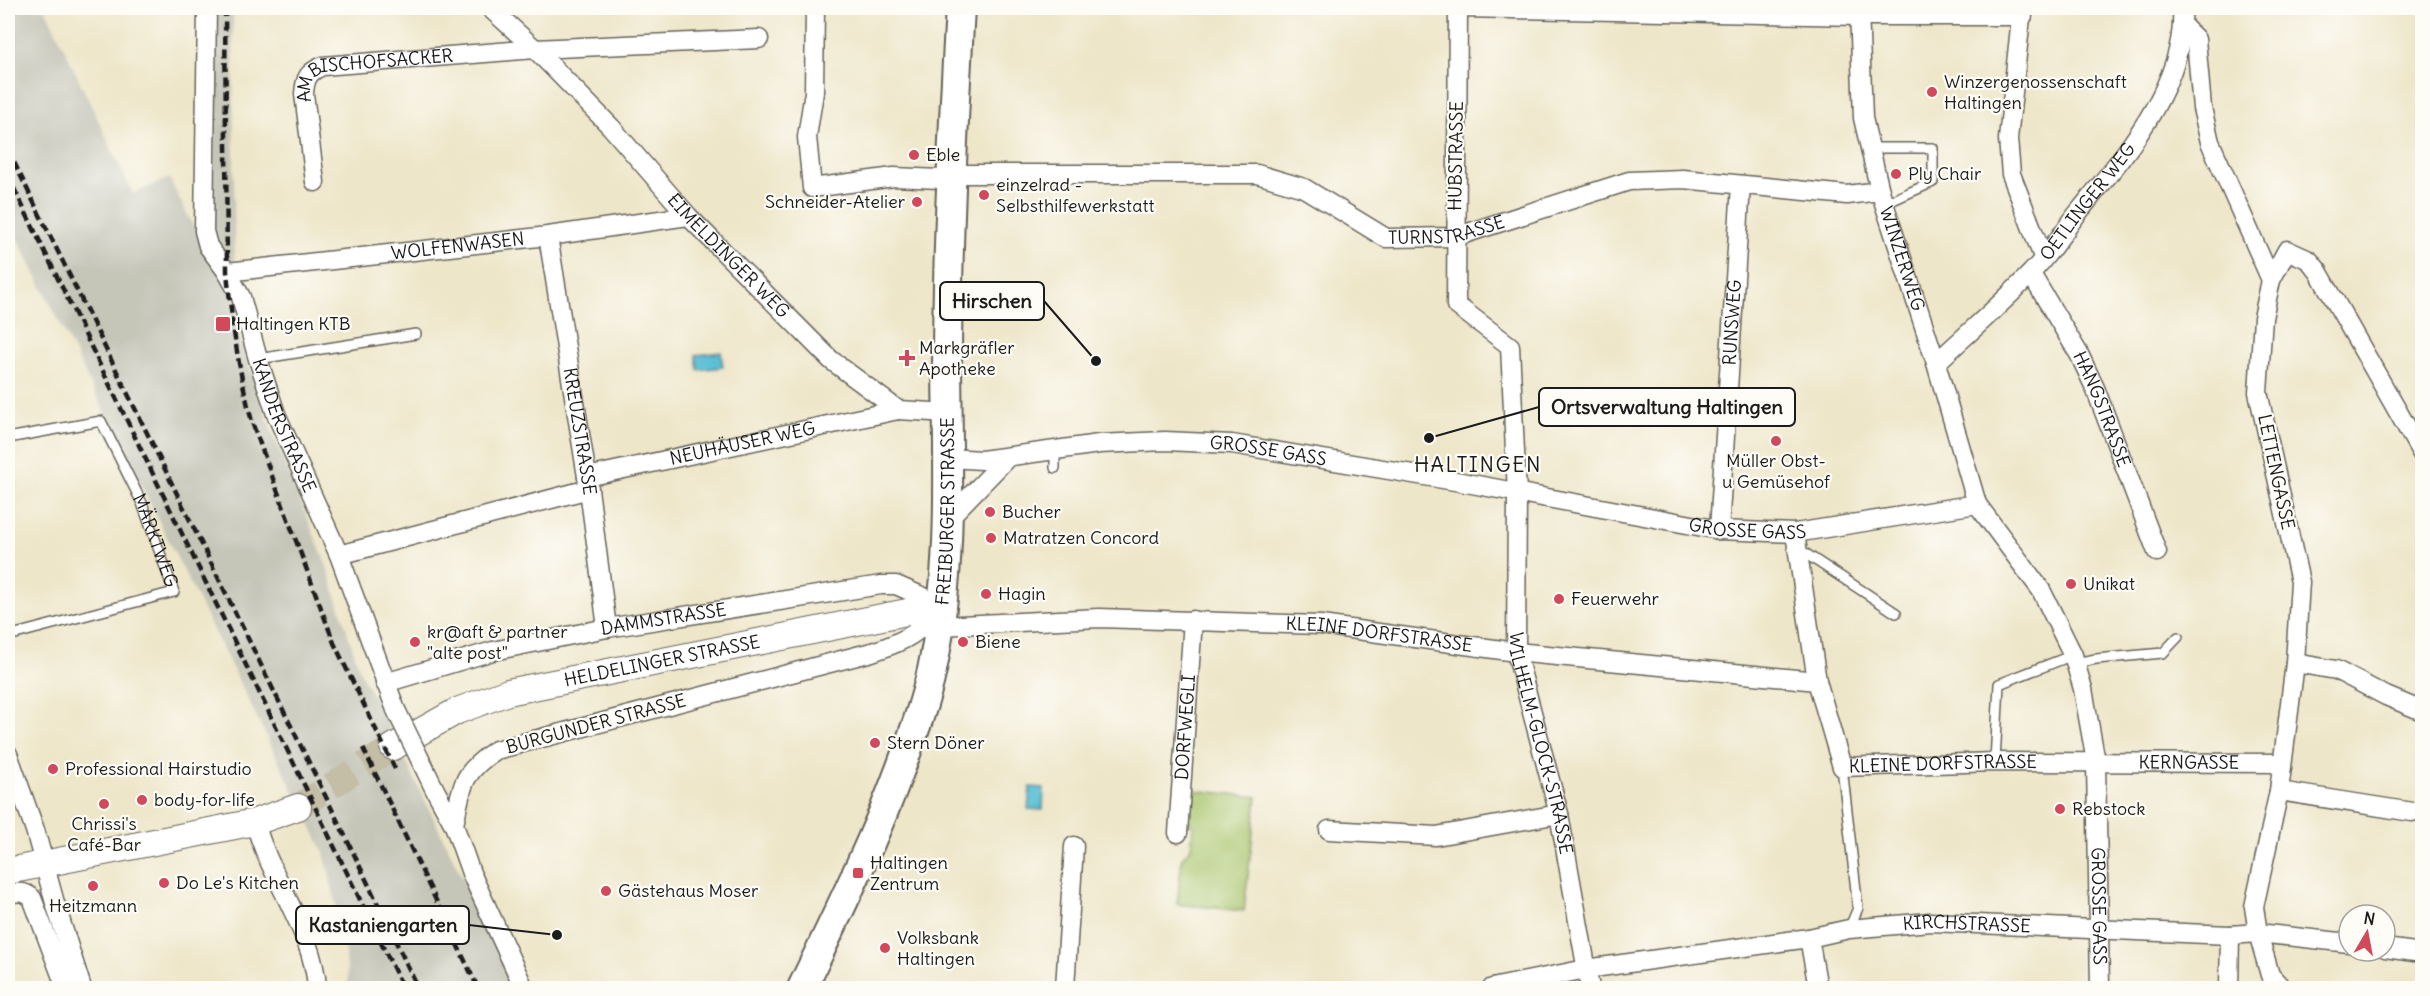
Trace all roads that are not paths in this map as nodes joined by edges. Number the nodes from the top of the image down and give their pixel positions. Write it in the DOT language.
graph roads {
  1 [pos="207,8"];
  2 [pos="490,8"];
  3 [pos="815,8"];
  4 [pos="960,8"];
  5 [pos="1458,8"];
  6 [pos="1464,8"];
  7 [pos="2182,8"];
  8 [pos="1594,9"];
  9 [pos="1684,10"];
  10 [pos="1859,12"];
  11 [pos="2023,12"];
  12 [pos="2183,26"];
  13 [pos="759,39"];
  14 [pos="535,49"];
  15 [pos="1870,148"];
  16 [pos="950,174"];
  17 [pos="315,182"];
  18 [pos="1742,185"];
  19 [pos="1882,197"];
  20 [pos="688,216"];
  21 [pos="548,236"];
  22 [pos="1455,237"];
  23 [pos="2043,257"];
  24 [pos="227,272"];
  25 [pos="2031,274"];
  26 [pos="2271,280"];
  27 [pos="416,334"];
  28 [pos="258,359"];
  29 [pos="1936,363"];
  30 [pos="898,410"];
  31 [pos="949,413"];
  32 [pos="8,438"];
  33 [pos="2422,454"];
  34 [pos="948,458"];
  35 [pos="1007,458"];
  36 [pos="588,483"];
  37 [pos="1517,494"];
  38 [pos="1977,504"];
  39 [pos="947,520"];
  40 [pos="1719,530"];
  41 [pos="1796,540"];
  42 [pos="2157,552"];
  43 [pos="339,555"];
  44 [pos="1896,613"];
  45 [pos="941,616"];
  46 [pos="1193,620"];
  47 [pos="607,627"];
  48 [pos="8,636"];
  49 [pos="2178,637"];
  50 [pos="1516,652"];
  51 [pos="2074,659"];
  52 [pos="2295,663"];
  53 [pos="1817,681"];
  54 [pos="385,682"];
  55 [pos="2422,711"];
  56 [pos="393,747"];
  57 [pos="8,754"];
  58 [pos="1995,762"];
  59 [pos="2096,762"];
  60 [pos="2281,763"];
  61 [pos="1842,766"];
  62 [pos="2279,791"];
  63 [pos="298,807"];
  64 [pos="2412,812"];
  65 [pos="1559,814"];
  66 [pos="255,822"];
  67 [pos="454,825"];
  68 [pos="1329,830"];
  69 [pos="1178,833"];
  70 [pos="1074,846"];
  71 [pos="45,863"];
  72 [pos="8,871"];
  73 [pos="8,894"];
  74 [pos="1849,929"];
  75 [pos="2097,930"];
  76 [pos="2258,933"];
  77 [pos="2230,935"];
  78 [pos="1809,938"];
  79 [pos="2337,942"];
  80 [pos="2397,950"];
  81 [pos="2422,953"];
  82 [pos="1586,969"];
  83 [pos="66,988"];
  84 [pos="82,988"];
  85 [pos="317,988"];
  86 [pos="524,988"];
  87 [pos="802,988"];
  88 [pos="1065,988"];
  89 [pos="1492,988"];
  90 [pos="1590,988"];
  91 [pos="1818,988"];
  92 [pos="2100,988"];
  93 [pos="2229,988"];
  94 [pos="2283,988"];
  1 -- 24 [label="street, KANDERSTRASSE"];
  2 -- 14 [label="street, EIMELDINGER WEG"];
  3 -- 16 [label="street"];
  4 -- 16 [label="main road, FREIBURGER STRASSE"];
  5 -- 22 [label="street, HUBSTRASSE"];
  6 -- 8 [label="street"];
  7 -- 12 [label="street, OETLINGER WEG"];
  8 -- 9 [label="street"];
  9 -- 10 [label="street"];
  10 -- 11 [label="street"];
  10 -- 15 [label="street, WINZERWEG"];
  11 -- 23 [label="street"];
  12 -- 23 [label="street, OETLINGER WEG"];
  12 -- 26 [label="street"];
  13 -- 14 [label="street"];
  14 -- 17 [label="street, AM BISCHOFSACKER"];
  14 -- 20 [label="street, EIMELDINGER WEG"];
  15 -- 19 [label="street, WINZERWEG"];
  15 -- 19 [label="lane"];
  16 -- 22 [label="street, TURNSTRASSE"];
  16 -- 31 [label="main road, FREIBURGER STRASSE"];
  18 -- 19 [label="street, TURNSTRASSE"];
  18 -- 22 [label="street, TURNSTRASSE"];
  18 -- 40 [label="street, RUNSWEG"];
  19 -- 29 [label="street, WINZERWEG"];
  20 -- 21 [label="street, WOLFENWASEN"];
  20 -- 30 [label="street, EIMELDINGER WEG"];
  21 -- 24 [label="street, WOLFENWASEN"];
  21 -- 36 [label="street, KREUZSTRASSE"];
  22 -- 37 [label="street, HUBSTRASSE"];
  23 -- 25 [label="street, OETLINGER WEG"];
  24 -- 28 [label="street, KANDERSTRASSE"];
  25 -- 29 [label="street, OETLINGER WEG"];
  25 -- 42 [label="street, HANGSTRASSE"];
  26 -- 33 [label="street, LETTENGASSE"];
  26 -- 52 [label="street, LETTENGASSE"];
  27 -- 28 [label="lane"];
  28 -- 43 [label="street, KANDERSTRASSE"];
  29 -- 38 [label="street, WINZERWEG"];
  30 -- 31 [label="street"];
  30 -- 36 [label="street, NEUHÄUSER WEG"];
  31 -- 34 [label="main road, FREIBURGER STRASSE"];
  32 -- 48 [label="lane, MÄRKTWEG"];
  34 -- 35 [label="street, GROSSE GASS"];
  34 -- 39 [label="main road, FREIBURGER STRASSE"];
  35 -- 37 [label="street, GROSSE GASS"];
  35 -- 39 [label="street"];
  36 -- 43 [label="street, NEUHÄUSER WEG"];
  36 -- 47 [label="street, KREUZSTRASSE"];
  37 -- 40 [label="street, GROSSE GASS"];
  37 -- 50 [label="street, WILHELM-GLOCK-STRASSE"];
  38 -- 41 [label="street, GROSSE GASS"];
  38 -- 51 [label="street, GROSSE GASS"];
  39 -- 45 [label="main road, FREIBURGER STRASSE"];
  40 -- 41 [label="street, GROSSE GASS"];
  41 -- 44 [label="lane"];
  41 -- 53 [label="street, KLEINE DORFSTRASSE"];
  43 -- 54 [label="street, KANDERSTRASSE"];
  45 -- 46 [label="street, KLEINE DORFSTRASSE"];
  45 -- 47 [label="street, DAMMSTRASSE"];
  45 -- 56 [label="street, HELDELINGER STRASSE"];
  45 -- 67 [label="street, BURGUNDER STRASSE"];
  45 -- 87 [label="main road, FREIBURGER STRASSE"];
  46 -- 50 [label="street, KLEINE DORFSTRASSE"];
  46 -- 69 [label="street, DORFWEGLI"];
  47 -- 54 [label="street, DAMMSTRASSE"];
  49 -- 51 [label="lane"];
  50 -- 53 [label="street, KLEINE DORFSTRASSE"];
  50 -- 65 [label="street, WILHELM-GLOCK-STRASSE"];
  51 -- 58 [label="lane"];
  51 -- 59 [label="street, GROSSE GASS"];
  52 -- 55 [label="street"];
  52 -- 60 [label="street, LETTENGASSE"];
  53 -- 61 [label="street, KLEINE DORFSTRASSE"];
  54 -- 67 [label="street, KANDERSTRASSE, bridge"];
  57 -- 71 [label="street"];
  58 -- 59 [label="street, KLEINE DORFSTRASSE"];
  58 -- 61 [label="street, KLEINE DORFSTRASSE"];
  59 -- 60 [label="street, KERNGASSE"];
  59 -- 75 [label="street, GROSSE GASS"];
  60 -- 62 [label="street, LETTENGASSE"];
  61 -- 74 [label="lane"];
  62 -- 64 [label="street"];
  62 -- 76 [label="street, LETTENGASSE"];
  63 -- 66 [label="street"];
  65 -- 68 [label="street"];
  65 -- 82 [label="street, WILHELM-GLOCK-STRASSE"];
  66 -- 71 [label="street"];
  66 -- 85 [label="street"];
  67 -- 86 [label="street"];
  70 -- 88 [label="street"];
  71 -- 72 [label="street"];
  71 -- 84 [label="street"];
  73 -- 83 [label="street"];
  74 -- 75 [label="street, KIRCHSTRASSE"];
  74 -- 78 [label="street, KIRCHSTRASSE"];
  75 -- 77 [label="street, KIRCHSTRASSE"];
  75 -- 92 [label="street, GROSSE GASS"];
  76 -- 77 [label="street, KIRCHSTRASSE"];
  76 -- 79 [label="street, KIRCHSTRASSE"];
  76 -- 94 [label="street, LETTENGASSE"];
  77 -- 93 [label="street"];
  78 -- 82 [label="street, KIRCHSTRASSE"];
  78 -- 91 [label="street"];
  80 -- 81 [label="street"];
  82 -- 89 [label="street, KIRCHSTRASSE"];
  82 -- 90 [label="street, WILHELM-GLOCK-STRASSE"];
}
